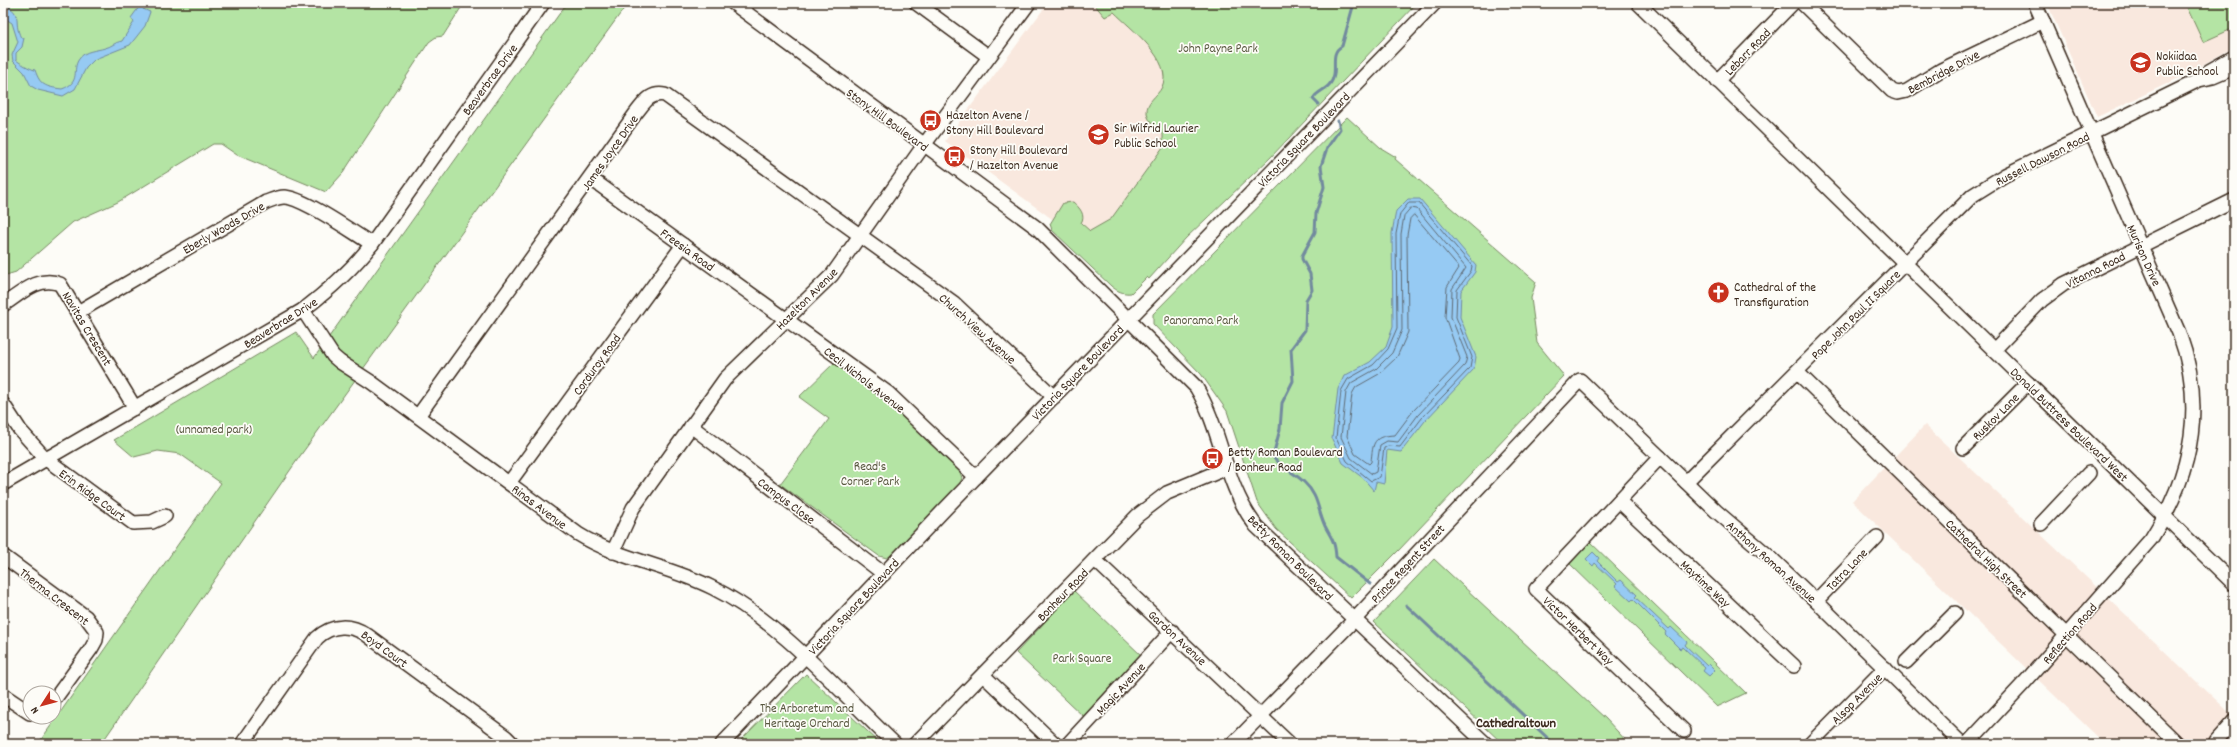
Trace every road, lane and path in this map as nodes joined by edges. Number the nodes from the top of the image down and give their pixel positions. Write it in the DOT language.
graph roads {
  1 [pos="543,3"];
  2 [pos="733,3"];
  3 [pos="916,3"];
  4 [pos="1029,3"];
  5 [pos="1435,3"];
  6 [pos="1638,3"];
  7 [pos="1793,3"];
  8 [pos="1802,3"];
  9 [pos="2035,3"];
  10 [pos="2043,21"];
  11 [pos="988,56"];
  12 [pos="2234,57"];
  13 [pos="2234,68"];
  14 [pos="2199,80"];
  15 [pos="1717,81"];
  16 [pos="2092,133"];
  17 [pos="924,145"];
  18 [pos="590,178"];
  19 [pos="2234,200"];
  20 [pos="860,235"];
  21 [pos="372,244"];
  22 [pos="682,245"];
  23 [pos="2141,245"];
  24 [pos="1906,264"];
  25 [pos="3,305"];
  26 [pos="303,310"];
  27 [pos="78,312"];
  28 [pos="786,318"];
  29 [pos="1129,319"];
  30 [pos="1994,350"];
  31 [pos="1797,372"];
  32 [pos="1580,380"];
  33 [pos="2028,383"];
  34 [pos="1054,397"];
  35 [pos="3,404"];
  36 [pos="135,408"];
  37 [pos="418,416"];
  38 [pos="690,426"];
  39 [pos="1963,448"];
  40 [pos="1660,457"];
  41 [pos="46,459"];
  42 [pos="1227,468"];
  43 [pos="2089,473"];
  44 [pos="976,477"];
  45 [pos="1686,482"];
  46 [pos="509,483"];
  47 [pos="3,484"];
  48 [pos="1619,501"];
  49 [pos="165,516"];
  50 [pos="2165,517"];
  51 [pos="2041,524"];
  52 [pos="1877,537"];
  53 [pos="613,552"];
  54 [pos="3,556"];
  55 [pos="1096,560"];
  56 [pos="884,574"];
  57 [pos="2234,584"];
  58 [pos="1816,600"];
  59 [pos="1955,613"];
  60 [pos="1355,619"];
  61 [pos="1172,631"];
  62 [pos="2066,636"];
  63 [pos="806,657"];
  64 [pos="1906,662"];
  65 [pos="1794,666"];
  66 [pos="1885,668"];
  67 [pos="983,675"];
  68 [pos="62,689"];
  69 [pos="3,695"];
  70 [pos="22,708"];
  71 [pos="1259,716"];
  72 [pos="2234,721"];
  73 [pos="1684,731"];
  74 [pos="2216,740"];
  75 [pos="242,744"];
  76 [pos="513,744"];
  77 [pos="722,744"];
  78 [pos="895,744"];
  79 [pos="915,744"];
  80 [pos="1055,744"];
  81 [pos="1068,744"];
  82 [pos="1233,744"];
  83 [pos="1290,744"];
  84 [pos="1486,744"];
  85 [pos="1810,744"];
  86 [pos="1962,744"];
  87 [pos="1967,744"];
  88 [pos="2178,744"];
  1 -- 21 [label="street, Beaverbrae Drive"];
  2 -- 17 [label="street, Stony Hill Boulevard"];
  3 -- 11 [label="street"];
  4 -- 11 [label="street, Hazelton Avenue"];
  5 -- 29 [label="street, Victoria Square Boulevard"];
  6 -- 15 [label="street, Pope John Paul II Square"];
  7 -- 15 [label="street, Lebarr Road"];
  8 -- 10 [label="street, Bembridge Drive"];
  9 -- 10 [label="street, Murison Drive"];
  10 -- 16 [label="street, Murison Drive"];
  11 -- 17 [label="street, Hazelton Avenue"];
  12 -- 14 [label="street, Russell Dawson Road"];
  13 -- 14 [label="street, Russell Dawson Road"];
  14 -- 16 [label="street, Russell Dawson Road"];
  15 -- 24 [label="street, Pope John Paul II Square"];
  16 -- 23 [label="street, Murison Drive"];
  16 -- 24 [label="street, Russell Dawson Road"];
  17 -- 20 [label="street, Hazelton Avenue"];
  17 -- 29 [label="street, Stony Hill Boulevard"];
  18 -- 20 [label="street, James Joyce Drive"];
  18 -- 22 [label="street, Freesia Road"];
  18 -- 37 [label="street, James Joyce Drive"];
  19 -- 23 [label="street, Vitanna Road"];
  20 -- 28 [label="street, Hazelton Avenue"];
  20 -- 34 [label="street, Church View Avenue"];
  21 -- 26 [label="street, Beaverbrae Drive"];
  21 -- 27 [label="street, Eberly Woods Drive"];
  22 -- 28 [label="street, Freesia Road"];
  22 -- 46 [label="street, Corduroy Road"];
  23 -- 30 [label="street, Vitanna Road"];
  23 -- 50 [label="street, Murison Drive"];
  24 -- 30 [label="street, Donald Buttress Boulevard West"];
  24 -- 31 [label="street, Pope John Paul II Square"];
  25 -- 27 [label="street, Navitas Crescent"];
  26 -- 36 [label="street, Beaverbrae Drive"];
  26 -- 37 [label="street, Rinas Avenue"];
  27 -- 36 [label="street, Navitas Crescent"];
  28 -- 38 [label="street, Hazelton Avenue"];
  28 -- 44 [label="street, Cecil Nichols Avenue"];
  29 -- 34 [label="street, Victoria Square Boulevard"];
  29 -- 42 [label="street, Betty Roman Boulevard"];
  30 -- 33 [label="street, Donald Buttress Boulevard West"];
  31 -- 45 [label="street, Pope John Paul II Square"];
  31 -- 62 [label="street, Cathedral High Street"];
  32 -- 40 [label="street, Anthony Roman Avenue"];
  32 -- 60 [label="street, Prince Regent Street"];
  33 -- 39 [label="street, Ruskov Lane"];
  33 -- 50 [label="street, Donald Buttress Boulevard West"];
  34 -- 44 [label="street, Victoria Square Boulevard"];
  35 -- 41 [label="street, Erin Ridge Court"];
  36 -- 41 [label="street, Beaverbrae Drive"];
  37 -- 46 [label="street, Rinas Avenue"];
  38 -- 53 [label="street, Hazelton Avenue"];
  38 -- 56 [label="street, Campus Close"];
  40 -- 45 [label="street, Anthony Roman Avenue"];
  40 -- 48 [label="street, Victor Herbert Way"];
  41 -- 47 [label="street, Beaverbrae Drive"];
  41 -- 49 [label="street, Erin Ridge Court"];
  42 -- 55 [label="street, Bonheur Road"];
  42 -- 60 [label="street, Betty Roman Boulevard"];
  43 -- 51 [label="street"];
  44 -- 56 [label="street, Victoria Square Boulevard"];
  45 -- 58 [label="street, Anthony Roman Avenue"];
  46 -- 53 [label="street, Rinas Avenue"];
  48 -- 65 [label="street, Maytime Way"];
  48 -- 73 [label="street, Victor Herbert Way"];
  50 -- 57 [label="street, Donald Buttress Boulevard West"];
  50 -- 62 [label="street, Reflection Road"];
  52 -- 58 [label="street, Tatra Lane"];
  53 -- 63 [label="street, Rinas Avenue"];
  54 -- 68 [label="street, Therma Crescent"];
  55 -- 61 [label="street, Gardon Avenue"];
  55 -- 67 [label="street, Bonheur Road"];
  56 -- 63 [label="street, Victoria Square Boulevard"];
  58 -- 66 [label="street, Anthony Roman Avenue"];
  59 -- 64 [label="street"];
  60 -- 71 [label="street, Prince Regent Street"];
  60 -- 84 [label="street, Betty Roman Boulevard"];
  61 -- 71 [label="street, Gardon Avenue"];
  61 -- 81 [label="street, Magic Avenue"];
  62 -- 87 [label="street, Reflection Road"];
  62 -- 88 [label="street, Cathedral High Street"];
  63 -- 77 [label="street, Victoria Square Boulevard"];
  63 -- 78 [label="street"];
  66 -- 85 [label="street, Alsop Avenue"];
  66 -- 86 [label="street, Anthony Roman Avenue"];
  67 -- 79 [label="street, Bonheur Road"];
  67 -- 80 [label="street"];
  69 -- 70 [label="street"];
  71 -- 82 [label="street, Prince Regent Street"];
  71 -- 83 [label="street, Gardon Avenue"];
  72 -- 74 [label="street"];
  75 -- 76 [label="street, Boyd Court"];
}
